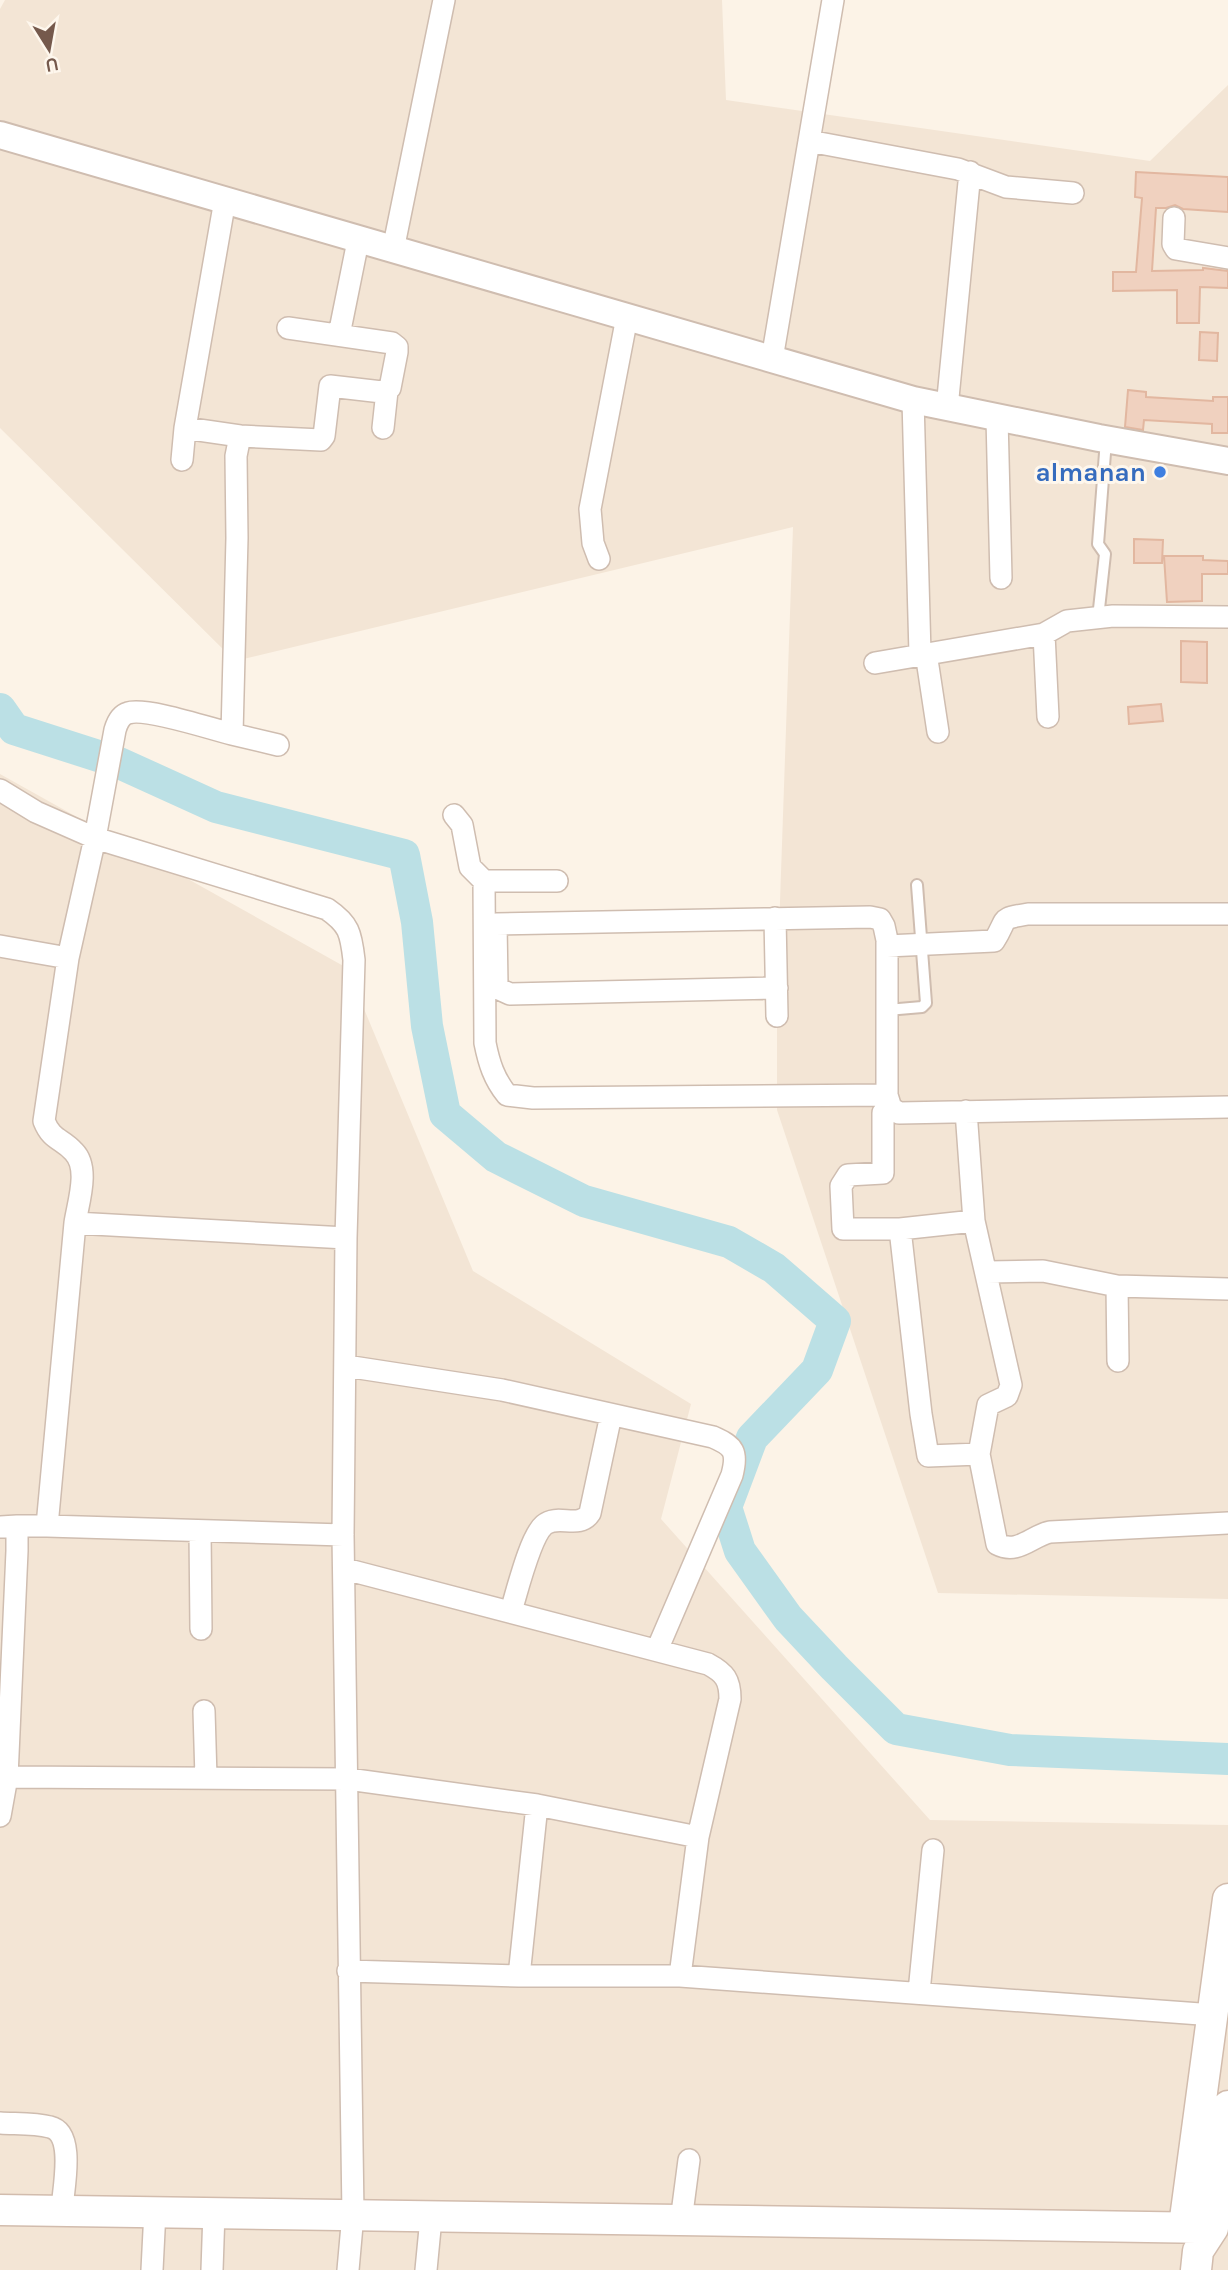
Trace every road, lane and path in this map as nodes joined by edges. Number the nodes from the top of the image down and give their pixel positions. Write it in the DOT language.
graph roads {
  1 [pos="444,0"];
  2 [pos="832,0"];
  3 [pos="0,135"];
  4 [pos="809,141"];
  5 [pos="970,172"];
  6 [pos="1073,193"];
  7 [pos="225,200"];
  8 [pos="1174,218"];
  9 [pos="358,241"];
  10 [pos="393,250"];
  11 [pos="1228,258"];
  12 [pos="627,317"];
  13 [pos="288,328"];
  14 [pos="339,335"];
  15 [pos="772,359"];
  16 [pos="387,391"];
  17 [pos="913,400"];
  18 [pos="947,408"];
  19 [pos="996,418"];
  20 [pos="185,428"];
  21 [pos="383,428"];
  22 [pos="240,436"];
  23 [pos="1106,439"];
  24 [pos="182,460"];
  25 [pos="1228,461"];
  26 [pos="599,559"];
  27 [pos="1001,578"];
  28 [pos="1228,617"];
  29 [pos="1098,618"];
  30 [pos="1044,634"];
  31 [pos="923,653"];
  32 [pos="875,663"];
  33 [pos="1048,717"];
  34 [pos="938,732"];
  35 [pos="232,734"];
  36 [pos="278,745"];
  37 [pos="0,790"];
  38 [pos="454,815"];
  39 [pos="94,838"];
  40 [pos="484,881"];
  41 [pos="558,881"];
  42 [pos="917,885"];
  43 [pos="1228,914"];
  44 [pos="775,918"];
  45 [pos="490,924"];
  46 [pos="923,944"];
  47 [pos="0,946"];
  48 [pos="887,946"];
  49 [pos="68,958"];
  50 [pos="777,988"];
  51 [pos="887,1010"];
  52 [pos="778,1016"];
  53 [pos="889,1102"];
  54 [pos="1228,1107"];
  55 [pos="966,1111"];
  56 [pos="974,1221"];
  57 [pos="75,1223"];
  58 [pos="900,1229"];
  59 [pos="346,1238"];
  60 [pos="987,1272"];
  61 [pos="1117,1286"];
  62 [pos="1228,1289"];
  63 [pos="1118,1360"];
  64 [pos="346,1366"];
  65 [pos="611,1415"];
  66 [pos="979,1454"];
  67 [pos="1228,1523"];
  68 [pos="8,1526"];
  69 [pos="47,1526"];
  70 [pos="200,1531"];
  71 [pos="343,1535"];
  72 [pos="345,1569"];
  73 [pos="511,1611"];
  74 [pos="201,1629"];
  75 [pos="657,1650"];
  76 [pos="204,1711"];
  77 [pos="6,1777"];
  78 [pos="206,1778"];
  79 [pos="348,1779"];
  80 [pos="537,1805"];
  81 [pos="0,1816"];
  82 [pos="698,1837"];
  83 [pos="933,1850"];
  84 [pos="1228,1899"];
  85 [pos="348,1970"];
  86 [pos="1223,1975"];
  87 [pos="519,1976"];
  88 [pos="680,1976"];
  89 [pos="919,1992"];
  90 [pos="1213,2015"];
  91 [pos="1228,2106"];
  92 [pos="0,2123"];
  93 [pos="689,2160"];
  94 [pos="62,2209"];
  95 [pos="0,2210"];
  96 [pos="155,2211"];
  97 [pos="214,2212"];
  98 [pos="353,2214"];
  99 [pos="431,2218"];
  100 [pos="681,2221"];
  101 [pos="1204,2240"];
  102 [pos="152,2270"];
  103 [pos="212,2270"];
  104 [pos="348,2270"];
  105 [pos="426,2270"];
  1 -- 10 [label="street"];
  2 -- 4 [label="street"];
  3 -- 7 [label="street"];
  4 -- 5 [label="street"];
  4 -- 15 [label="street"];
  5 -- 6 [label="street"];
  5 -- 18 [label="street"];
  7 -- 9 [label="street"];
  7 -- 20 [label="street"];
  8 -- 11 [label="street"];
  9 -- 10 [label="street"];
  9 -- 14 [label="street"];
  10 -- 12 [label="street"];
  12 -- 15 [label="street"];
  12 -- 26 [label="street"];
  13 -- 14 [label="street"];
  14 -- 16 [label="street"];
  15 -- 17 [label="street"];
  16 -- 21 [label="street"];
  16 -- 22 [label="street"];
  17 -- 18 [label="street"];
  17 -- 31 [label="street"];
  18 -- 19 [label="street"];
  19 -- 23 [label="street"];
  19 -- 27 [label="street"];
  20 -- 22 [label="street"];
  20 -- 24 [label="street"];
  22 -- 35 [label="street"];
  23 -- 25 [label="street"];
  23 -- 29 [label="lane"];
  28 -- 29 [label="street"];
  29 -- 30 [label="street"];
  30 -- 31 [label="street"];
  30 -- 33 [label="street"];
  31 -- 32 [label="street"];
  31 -- 34 [label="street"];
  35 -- 36 [label="street"];
  35 -- 39 [label="street"];
  37 -- 39 [label="street"];
  38 -- 40 [label="street"];
  39 -- 49 [label="street"];
  39 -- 59 [label="street"];
  40 -- 41 [label="street"];
  40 -- 45 [label="street"];
  42 -- 46 [label="lane"];
  43 -- 46 [label="street"];
  44 -- 45 [label="street"];
  44 -- 48 [label="street"];
  44 -- 50 [label="street"];
  45 -- 50 [label="street"];
  45 -- 53 [label="street"];
  46 -- 48 [label="street"];
  46 -- 51 [label="lane"];
  47 -- 49 [label="street"];
  48 -- 51 [label="street"];
  49 -- 57 [label="street"];
  50 -- 52 [label="street"];
  51 -- 53 [label="street"];
  53 -- 55 [label="street"];
  53 -- 58 [label="street"];
  54 -- 55 [label="street"];
  55 -- 56 [label="street"];
  56 -- 58 [label="street"];
  56 -- 60 [label="street"];
  57 -- 59 [label="street"];
  57 -- 69 [label="street"];
  58 -- 66 [label="street"];
  59 -- 64 [label="street"];
  60 -- 61 [label="street"];
  60 -- 66 [label="street"];
  61 -- 62 [label="street"];
  61 -- 63 [label="street"];
  64 -- 65 [label="street"];
  64 -- 71 [label="street"];
  65 -- 73 [label="street"];
  65 -- 75 [label="street"];
  66 -- 67 [label="street"];
  68 -- 69 [label="street"];
  68 -- 77 [label="street"];
  69 -- 70 [label="street"];
  70 -- 71 [label="street"];
  70 -- 74 [label="street"];
  71 -- 72 [label="street"];
  72 -- 73 [label="street"];
  72 -- 79 [label="street"];
  73 -- 75 [label="street"];
  75 -- 82 [label="street"];
  76 -- 78 [label="street"];
  77 -- 78 [label="street"];
  77 -- 81 [label="street"];
  78 -- 79 [label="street"];
  79 -- 80 [label="street"];
  79 -- 85 [label="street"];
  80 -- 82 [label="street"];
  80 -- 87 [label="street"];
  82 -- 88 [label="street"];
  83 -- 89 [label="street"];
  84 -- 86 [label="main road"];
  85 -- 87 [label="street"];
  85 -- 98 [label="street"];
  86 -- 90 [label="main road"];
  87 -- 88 [label="street"];
  88 -- 89 [label="street"];
  89 -- 90 [label="street"];
  90 -- 101 [label="main road"];
  91 -- 101 [label="main road"];
  92 -- 94 [label="street"];
  93 -- 100 [label="street"];
  94 -- 95 [label="main road"];
  94 -- 96 [label="main road"];
  96 -- 97 [label="main road"];
  96 -- 102 [label="street"];
  97 -- 98 [label="main road"];
  97 -- 103 [label="street"];
  98 -- 99 [label="main road"];
  98 -- 104 [label="street"];
  99 -- 100 [label="main road"];
  99 -- 105 [label="street"];
  100 -- 101 [label="main road"];
}
